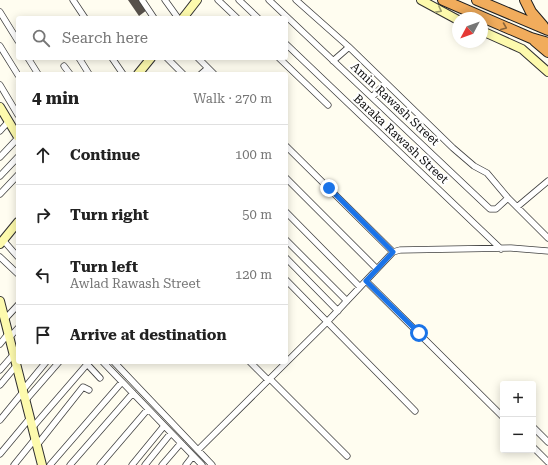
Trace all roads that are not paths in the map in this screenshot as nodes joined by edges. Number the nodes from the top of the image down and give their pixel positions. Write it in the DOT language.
graph roads {
  1 [pos="73,0"];
  2 [pos="142,0"];
  3 [pos="165,0"];
  4 [pos="197,0"];
  5 [pos="218,0"];
  6 [pos="239,0"];
  7 [pos="269,0"];
  8 [pos="296,0"];
  9 [pos="421,0"];
  10 [pos="443,0"];
  11 [pos="477,0"];
  12 [pos="525,0"];
  13 [pos="0,12"];
  14 [pos="84,16"];
  15 [pos="153,16"];
  16 [pos="177,16"];
  17 [pos="185,16"];
  18 [pos="235,16"];
  19 [pos="256,16"];
  20 [pos="286,16"];
  21 [pos="452,17"];
  22 [pos="288,18"];
  23 [pos="548,29"];
  24 [pos="488,34"];
  25 [pos="16,38"];
  26 [pos="531,38"];
  27 [pos="548,43"];
  28 [pos="0,46"];
  29 [pos="288,46"];
  30 [pos="349,47"];
  31 [pos="548,52"];
  32 [pos="29,60"];
  33 [pos="80,60"];
  34 [pos="113,60"];
  35 [pos="150,60"];
  36 [pos="170,60"];
  37 [pos="200,60"];
  38 [pos="281,60"];
  39 [pos="333,61"];
  40 [pos="64,66"];
  41 [pos="208,68"];
  42 [pos="16,72"];
  43 [pos="37,72"];
  44 [pos="68,72"];
  45 [pos="88,72"];
  46 [pos="122,72"];
  47 [pos="143,72"];
  48 [pos="181,72"];
  49 [pos="203,72"];
  50 [pos="212,72"];
  51 [pos="548,72"];
  52 [pos="386,83"];
  53 [pos="0,85"];
  54 [pos="372,96"];
  55 [pos="328,105"];
  56 [pos="0,107"];
  57 [pos="16,112"];
  58 [pos="8,121"];
  59 [pos="0,130"];
  60 [pos="16,134"];
  61 [pos="16,139"];
  62 [pos="288,148"];
  63 [pos="0,157"];
  64 [pos="16,159"];
  65 [pos="0,176"];
  66 [pos="16,177"];
  67 [pos="288,180"];
  68 [pos="548,181"];
  69 [pos="0,194"];
  70 [pos="508,198"];
  71 [pos="517,207"];
  72 [pos="288,214"];
  73 [pos="16,224"];
  74 [pos="548,238"];
  75 [pos="2,242"];
  76 [pos="288,242"];
  77 [pos="501,249"];
  78 [pos="548,251"];
  79 [pos="393,252"];
  80 [pos="16,255"];
  81 [pos="0,257"];
  82 [pos="288,260"];
  83 [pos="377,269"];
  84 [pos="16,272"];
  85 [pos="366,281"];
  86 [pos="288,282"];
  87 [pos="360,287"];
  88 [pos="347,301"];
  89 [pos="1,306"];
  90 [pos="16,307"];
  91 [pos="338,311"];
  92 [pos="5,319"];
  93 [pos="327,322"];
  94 [pos="16,330"];
  95 [pos="9,336"];
  96 [pos="0,344"];
  97 [pos="15,351"];
  98 [pos="288,357"];
  99 [pos="44,364"];
  100 [pos="57,364"];
  101 [pos="87,364"];
  102 [pos="89,364"];
  103 [pos="105,364"];
  104 [pos="116,364"];
  105 [pos="252,364"];
  106 [pos="280,364"];
  107 [pos="18,365"];
  108 [pos="0,370"];
  109 [pos="100,378"];
  110 [pos="269,379"];
  111 [pos="122,382"];
  112 [pos="0,385"];
  113 [pos="89,390"];
  114 [pos="23,391"];
  115 [pos="133,393"];
  116 [pos="25,401"];
  117 [pos="148,409"];
  118 [pos="415,411"];
  119 [pos="500,414"];
  120 [pos="30,418"];
  121 [pos="0,420"];
  122 [pos="164,426"];
  123 [pos="32,428"];
  124 [pos="536,430"];
  125 [pos="171,433"];
  126 [pos="36,442"];
  127 [pos="548,442"];
  128 [pos="181,443"];
  129 [pos="198,450"];
  130 [pos="536,450"];
  131 [pos="0,454"];
  132 [pos="193,456"];
  133 [pos="347,456"];
  134 [pos="548,462"];
  135 [pos="41,464"];
  136 [pos="14,465"];
  137 [pos="50,465"];
  138 [pos="70,465"];
  139 [pos="100,465"];
  140 [pos="132,465"];
  141 [pos="145,465"];
  142 [pos="162,465"];
  143 [pos="186,465"];
  144 [pos="202,465"];
  145 [pos="212,465"];
  1 -- 14 [label="street"];
  2 -- 15 [label="street"];
  3 -- 16 [label="street"];
  4 -- 17 [label="street"];
  5 -- 18 [label="street"];
  6 -- 19 [label="street"];
  7 -- 20 [label="street, Amin Rawash Street"];
  8 -- 30 [label="street"];
  9 -- 21 [label="street, one-way"];
  10 -- 26 [label="highway, one-way"];
  11 -- 23 [label="highway"];
  12 -- 23 [label="highway"];
  13 -- 25 [label="street"];
  22 -- 39 [label="street, Amin Rawash Street"];
  24 -- 51 [label="street"];
  26 -- 27 [label="highway"];
  26 -- 31 [label="highway"];
  28 -- 42 [label="street"];
  29 -- 77 [label="street, Baraka Rawash Street"];
  30 -- 39 [label="street"];
  30 -- 52 [label="street"];
  32 -- 43 [label="street"];
  33 -- 45 [label="street"];
  34 -- 46 [label="street"];
  35 -- 47 [label="street"];
  36 -- 48 [label="street"];
  37 -- 41 [label="street"];
  38 -- 55 [label="street"];
  39 -- 54 [label="street, Amin Rawash Street"];
  40 -- 44 [label="street"];
  41 -- 49 [label="street"];
  41 -- 50 [label="street"];
  52 -- 54 [label="street"];
  52 -- 70 [label="street"];
  53 -- 57 [label="street"];
  54 -- 70 [label="street, Amin Rawash Street"];
  56 -- 58 [label="street"];
  58 -- 59 [label="street"];
  58 -- 60 [label="street"];
  61 -- 63 [label="street"];
  62 -- 79 [label="street"];
  64 -- 65 [label="street"];
  66 -- 69 [label="street"];
  67 -- 83 [label="street"];
  68 -- 71 [label="street"];
  70 -- 71 [label="street"];
  71 -- 74 [label="street"];
  72 -- 87 [label="street"];
  73 -- 75 [label="street"];
  75 -- 80 [label="street"];
  76 -- 88 [label="street"];
  77 -- 78 [label="street"];
  77 -- 79 [label="street"];
  79 -- 83 [label="street"];
  81 -- 84 [label="street"];
  82 -- 91 [label="street"];
  83 -- 85 [label="street"];
  85 -- 87 [label="street"];
  85 -- 119 [label="street"];
  86 -- 93 [label="street"];
  87 -- 88 [label="street"];
  88 -- 91 [label="street"];
  89 -- 92 [label="street"];
  90 -- 92 [label="street"];
  91 -- 93 [label="street"];
  92 -- 95 [label="street"];
  93 -- 98 [label="street"];
  93 -- 118 [label="street"];
  94 -- 95 [label="street"];
  95 -- 96 [label="street"];
  95 -- 97 [label="street"];
  97 -- 108 [label="street"];
  99 -- 114 [label="street"];
  100 -- 116 [label="street"];
  101 -- 123 [label="street"];
  102 -- 109 [label="street"];
  103 -- 111 [label="street"];
  104 -- 129 [label="street"];
  105 -- 110 [label="street"];
  106 -- 110 [label="street"];
  107 -- 112 [label="street"];
  107 -- 114 [label="street"];
  110 -- 129 [label="street"];
  110 -- 133 [label="street"];
  111 -- 115 [label="street"];
  111 -- 137 [label="street"];
  113 -- 126 [label="street"];
  114 -- 116 [label="street"];
  114 -- 121 [label="street"];
  115 -- 117 [label="street"];
  115 -- 138 [label="street"];
  116 -- 120 [label="street"];
  117 -- 122 [label="street"];
  117 -- 139 [label="street"];
  120 -- 123 [label="street"];
  120 -- 131 [label="street"];
  122 -- 125 [label="street"];
  122 -- 140 [label="street"];
  123 -- 126 [label="street"];
  124 -- 127 [label="street"];
  125 -- 128 [label="street"];
  125 -- 141 [label="street"];
  126 -- 135 [label="street"];
  126 -- 136 [label="street"];
  128 -- 132 [label="street"];
  128 -- 142 [label="street"];
  129 -- 145 [label="street"];
  130 -- 134 [label="street"];
  132 -- 143 [label="street"];
  132 -- 144 [label="street"];
}
